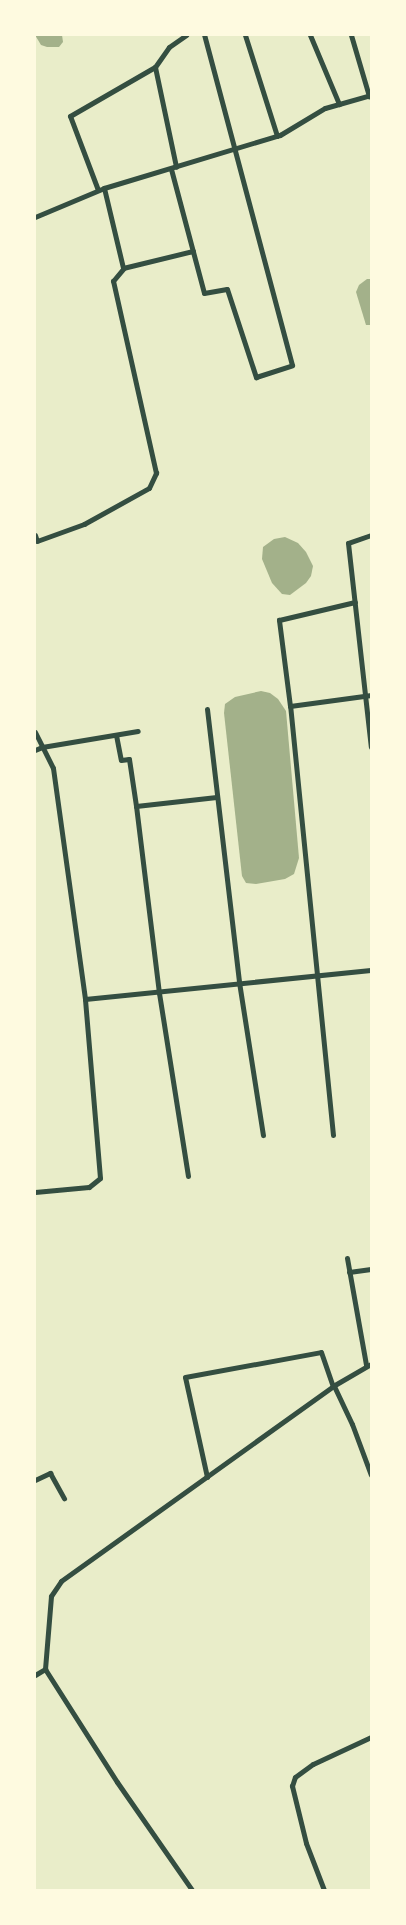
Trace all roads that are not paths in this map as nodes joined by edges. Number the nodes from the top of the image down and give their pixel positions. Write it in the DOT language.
graph roads {
  1 [pos="186,35"];
  2 [pos="204,35"];
  3 [pos="245,35"];
  4 [pos="310,35"];
  5 [pos="351,35"];
  6 [pos="155,67"];
  7 [pos="370,96"];
  8 [pos="339,104"];
  9 [pos="277,136"];
  10 [pos="234,150"];
  11 [pos="173,168"];
  12 [pos="104,188"];
  13 [pos="98,190"];
  14 [pos="35,218"];
  15 [pos="193,251"];
  16 [pos="124,268"];
  17 [pos="35,535"];
  18 [pos="371,536"];
  19 [pos="355,602"];
  20 [pos="368,695"];
  21 [pos="290,706"];
  22 [pos="207,709"];
  23 [pos="35,732"];
  24 [pos="138,732"];
  25 [pos="116,735"];
  26 [pos="42,747"];
  27 [pos="371,747"];
  28 [pos="35,750"];
  29 [pos="216,798"];
  30 [pos="136,806"];
  31 [pos="371,970"];
  32 [pos="315,974"];
  33 [pos="239,982"];
  34 [pos="159,993"];
  35 [pos="85,999"];
  36 [pos="263,1135"];
  37 [pos="334,1135"];
  38 [pos="188,1176"];
  39 [pos="35,1192"];
  40 [pos="347,1258"];
  41 [pos="371,1268"];
  42 [pos="349,1272"];
  43 [pos="369,1365"];
  44 [pos="333,1386"];
  45 [pos="371,1475"];
  46 [pos="207,1477"];
  47 [pos="35,1480"];
  48 [pos="64,1498"];
  49 [pos="45,1669"];
  50 [pos="35,1675"];
  51 [pos="371,1737"];
  52 [pos="192,1890"];
  53 [pos="324,1890"];
  1 -- 6 [label="street"];
  2 -- 10 [label="street"];
  3 -- 9 [label="street"];
  4 -- 8 [label="street"];
  5 -- 7 [label="street"];
  6 -- 11 [label="street"];
  6 -- 13 [label="street"];
  7 -- 8 [label="street"];
  8 -- 9 [label="street"];
  9 -- 10 [label="street"];
  10 -- 11 [label="street"];
  10 -- 15 [label="street"];
  11 -- 12 [label="street"];
  11 -- 15 [label="street"];
  12 -- 13 [label="street"];
  12 -- 16 [label="street"];
  13 -- 14 [label="street"];
  15 -- 16 [label="street"];
  16 -- 17 [label="street"];
  18 -- 19 [label="street"];
  19 -- 20 [label="street"];
  19 -- 21 [label="street"];
  20 -- 21 [label="street"];
  20 -- 27 [label="street"];
  21 -- 32 [label="street"];
  22 -- 29 [label="street"];
  23 -- 26 [label="street"];
  24 -- 25 [label="street"];
  25 -- 26 [label="street"];
  25 -- 30 [label="street"];
  26 -- 28 [label="street"];
  26 -- 35 [label="street"];
  29 -- 30 [label="street"];
  29 -- 33 [label="street"];
  30 -- 34 [label="street"];
  31 -- 32 [label="street"];
  32 -- 33 [label="street"];
  32 -- 37 [label="street"];
  33 -- 34 [label="street"];
  33 -- 36 [label="street"];
  34 -- 35 [label="street"];
  34 -- 38 [label="street"];
  35 -- 39 [label="street"];
  40 -- 42 [label="street"];
  41 -- 42 [label="street"];
  42 -- 43 [label="street"];
  43 -- 44 [label="street"];
  44 -- 45 [label="street"];
  44 -- 46 [label="street"];
  44 -- 46 [label="street"];
  46 -- 49 [label="street"];
  47 -- 48 [label="street"];
  49 -- 50 [label="street"];
  49 -- 52 [label="street"];
  51 -- 53 [label="street"];
}
